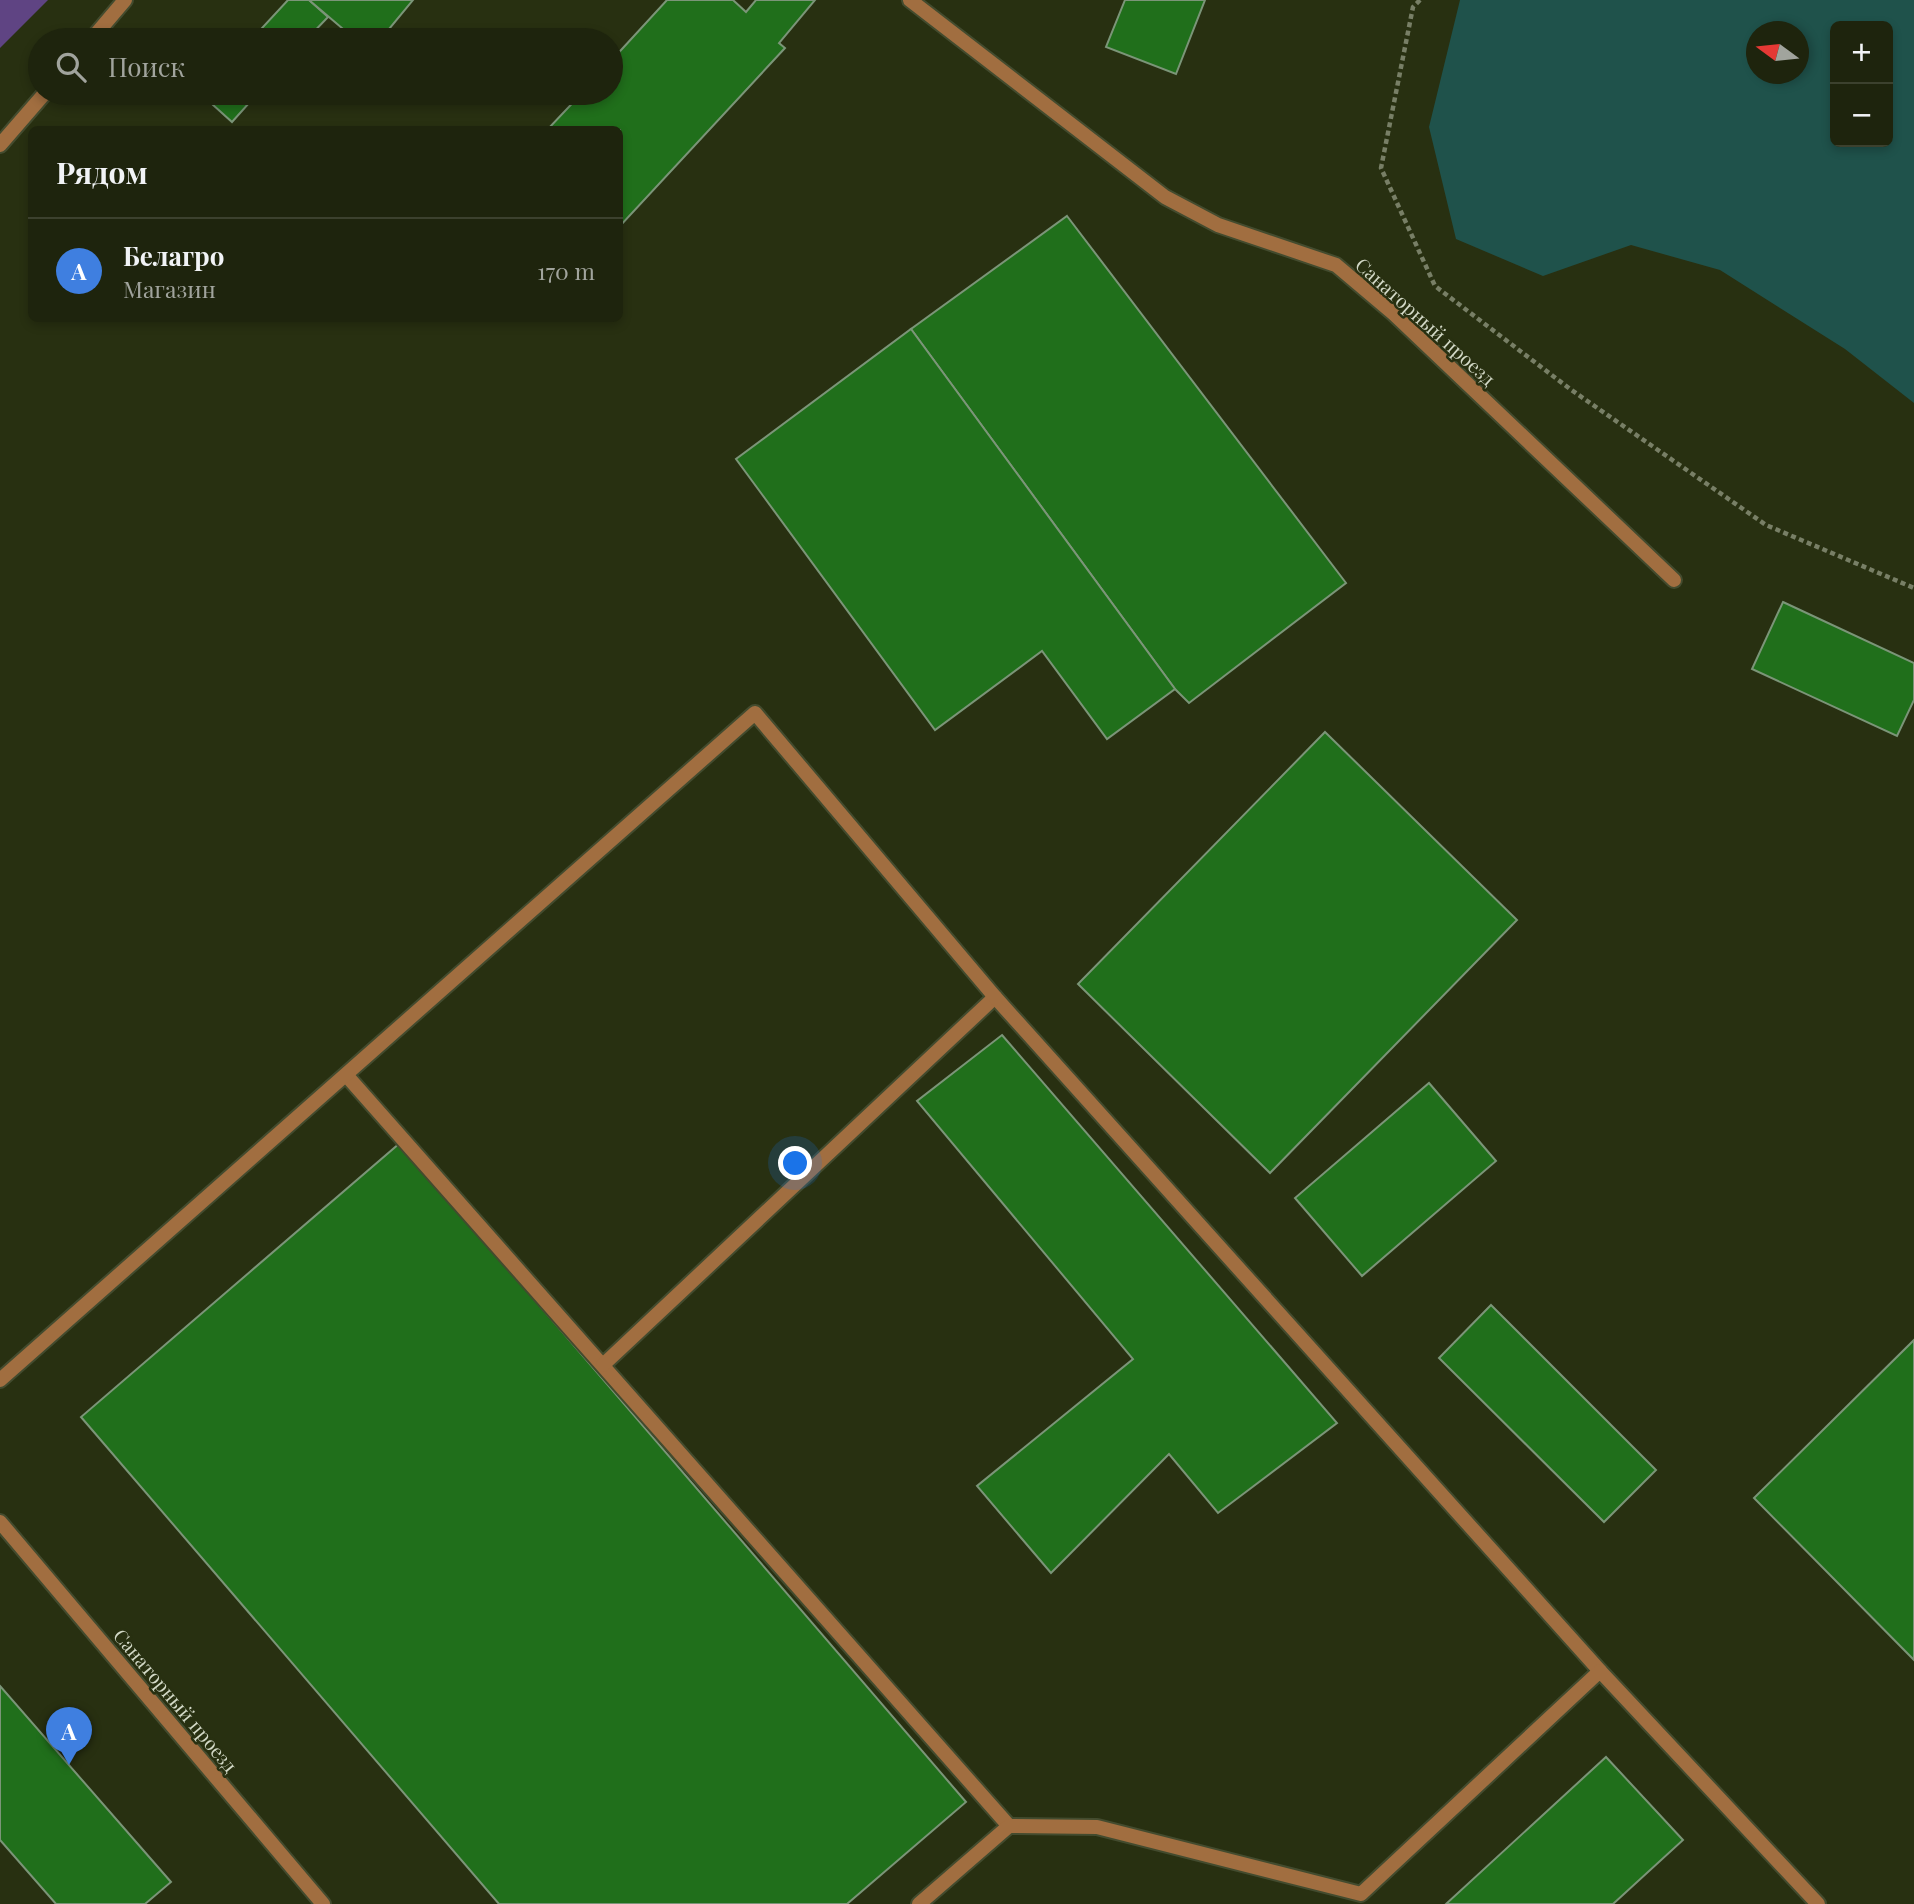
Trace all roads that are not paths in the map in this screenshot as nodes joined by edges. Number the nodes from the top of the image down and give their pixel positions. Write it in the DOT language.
graph roads {
  1 [pos="125,0"];
  2 [pos="910,0"];
  3 [pos="101,28"];
  4 [pos="35,105"];
  5 [pos="0,145"];
  6 [pos="1674,580"];
  7 [pos="995,996"];
  8 [pos="347,1076"];
  9 [pos="603,1365"];
  10 [pos="0,1380"];
  11 [pos="0,1522"];
  12 [pos="1600,1671"];
  13 [pos="1009,1826"];
  14 [pos="323,1904"];
  15 [pos="919,1904"];
  16 [pos="1818,1904"];
  1 -- 3 [label="street"];
  2 -- 6 [label="street, Санаторный проезд"];
  4 -- 5 [label="street"];
  7 -- 8 [label="street"];
  7 -- 9 [label="street"];
  7 -- 12 [label="street"];
  8 -- 9 [label="street"];
  8 -- 10 [label="street"];
  9 -- 13 [label="street"];
  11 -- 14 [label="street, Санаторный проезд"];
  12 -- 13 [label="street"];
  12 -- 16 [label="street"];
  13 -- 15 [label="street"];
}
